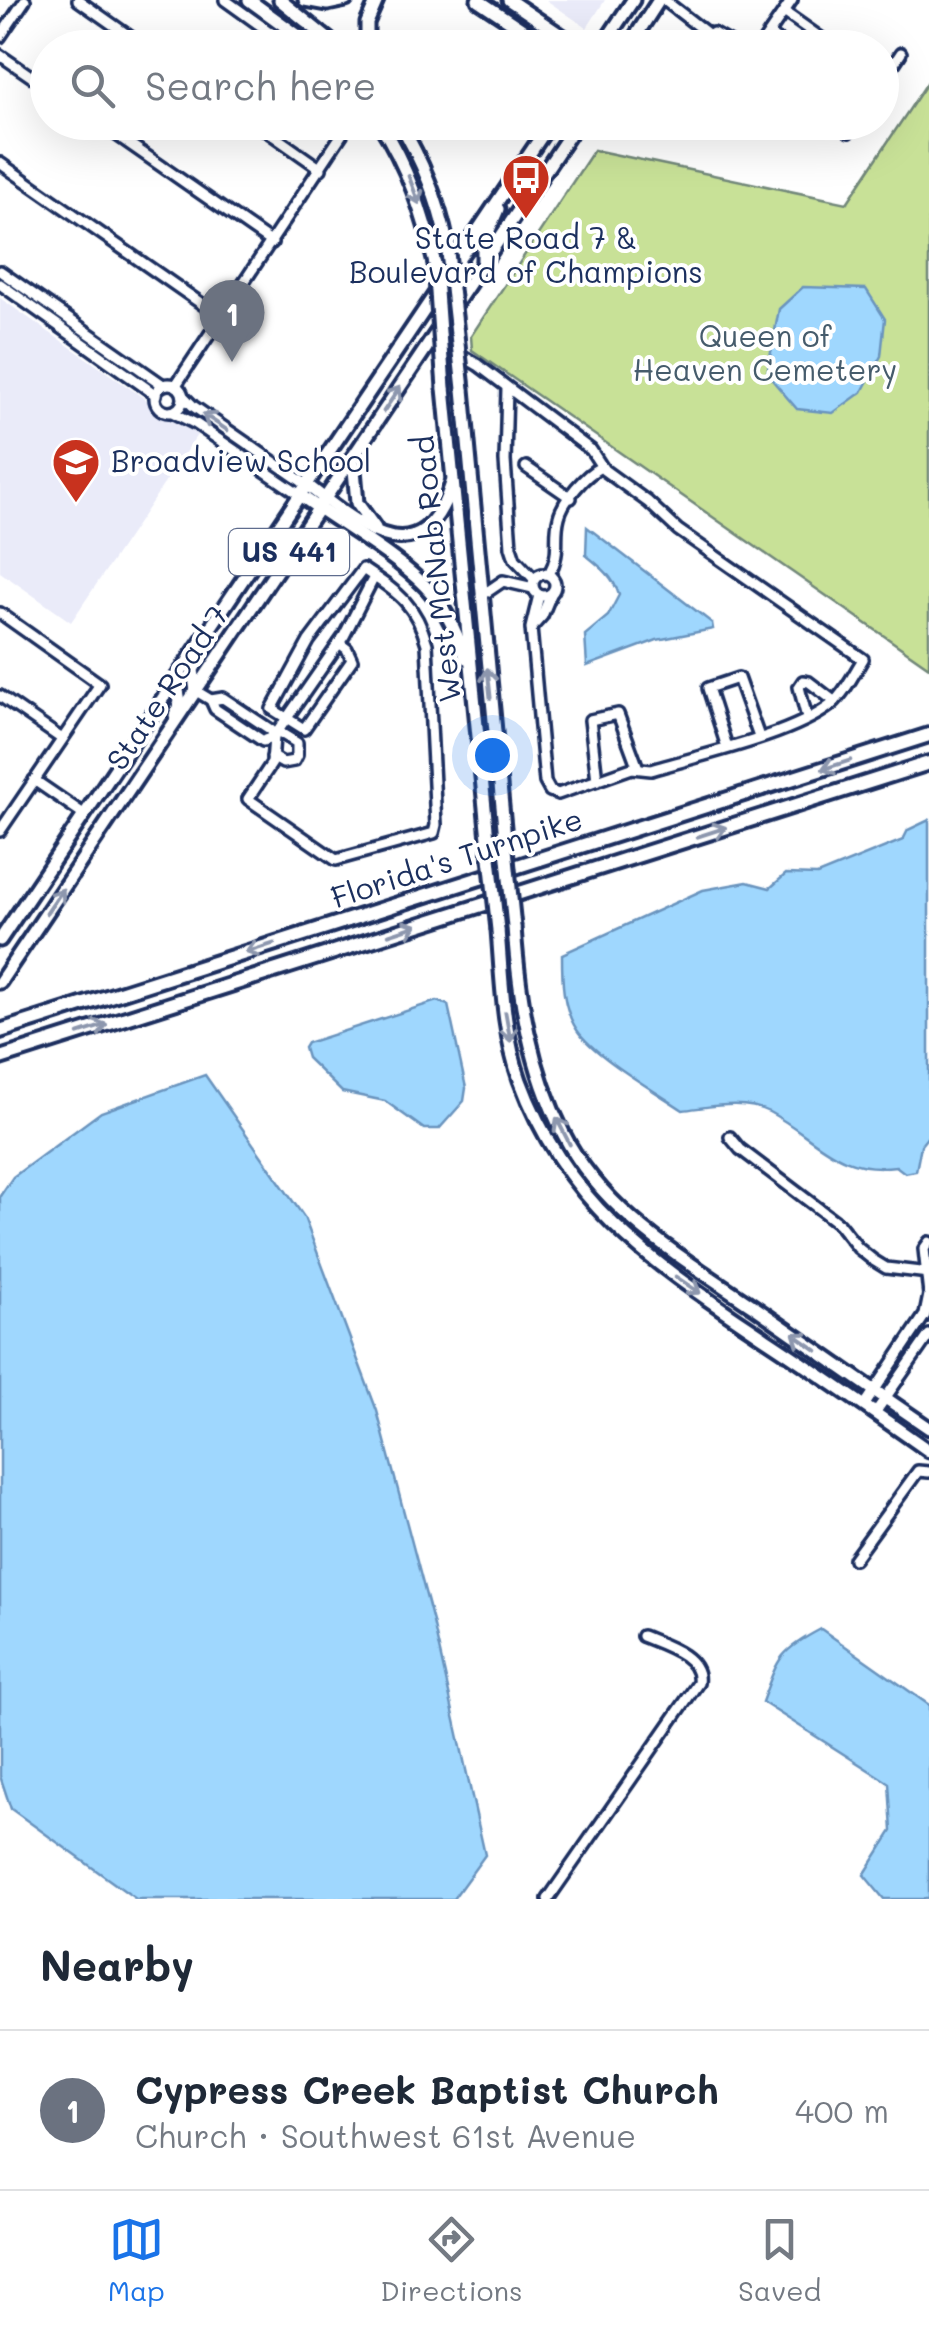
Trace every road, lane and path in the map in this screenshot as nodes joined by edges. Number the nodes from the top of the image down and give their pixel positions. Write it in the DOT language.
graph roads {
  1 [pos="25,0"];
  2 [pos="78,0"];
  3 [pos="225,0"];
  4 [pos="249,0"];
  5 [pos="280,0"];
  6 [pos="305,0"];
  7 [pos="346,0"];
  8 [pos="376,0"];
  9 [pos="478,0"];
  10 [pos="510,0"];
  11 [pos="633,0"];
  12 [pos="662,0"];
  13 [pos="792,0"];
  14 [pos="784,12"];
  15 [pos="120,30"];
  16 [pos="267,30"];
  17 [pos="290,30"];
  18 [pos="317,30"];
  19 [pos="367,30"];
  20 [pos="523,30"];
  21 [pos="554,30"];
  22 [pos="614,30"];
  23 [pos="641,30"];
  24 [pos="706,30"];
  25 [pos="772,30"];
  26 [pos="810,30"];
  27 [pos="0,36"];
  28 [pos="901,53"];
  29 [pos="0,55"];
  30 [pos="899,56"];
  31 [pos="30,76"];
  32 [pos="124,140"];
  33 [pos="280,140"];
  34 [pos="339,140"];
  35 [pos="389,140"];
  36 [pos="408,140"];
  37 [pos="539,140"];
  38 [pos="566,140"];
  39 [pos="0,163"];
  40 [pos="321,169"];
  41 [pos="510,182"];
  42 [pos="272,244"];
  43 [pos="483,263"];
  44 [pos="0,272"];
  45 [pos="0,284"];
  46 [pos="222,318"];
  47 [pos="432,338"];
  48 [pos="163,385"];
  49 [pos="176,386"];
  50 [pos="507,388"];
  51 [pos="156,396"];
  52 [pos="184,396"];
  53 [pos="172,412"];
  54 [pos="256,450"];
  55 [pos="246,457"];
  56 [pos="353,457"];
  57 [pos="601,467"];
  58 [pos="526,468"];
  59 [pos="453,480"];
  60 [pos="304,490"];
  61 [pos="571,498"];
  62 [pos="322,504"];
  63 [pos="382,535"];
  64 [pos="549,574"];
  65 [pos="374,577"];
  66 [pos="535,588"];
  67 [pos="552,594"];
  68 [pos="481,596"];
  69 [pos="0,613"];
  70 [pos="216,622"];
  71 [pos="531,628"];
  72 [pos="339,643"];
  73 [pos="472,671"];
  74 [pos="176,679"];
  75 [pos="196,691"];
  76 [pos="0,696"];
  77 [pos="211,700"];
  78 [pos="834,700"];
  79 [pos="287,718"];
  80 [pos="807,718"];
  81 [pos="260,722"];
  82 [pos="170,729"];
  83 [pos="252,734"];
  84 [pos="277,734"];
  85 [pos="929,735"];
  86 [pos="759,737"];
  87 [pos="62,739"];
  88 [pos="727,747"];
  89 [pos="272,757"];
  90 [pos="929,763"];
  91 [pos="638,768"];
  92 [pos="34,780"];
  93 [pos="597,780"];
  94 [pos="85,815"];
  95 [pos="0,830"];
  96 [pos="0,940"];
  97 [pos="0,982"];
  98 [pos="4,1030"];
  99 [pos="0,1058"];
  100 [pos="730,1137"];
  101 [pos="929,1242"];
  102 [pos="929,1273"];
  103 [pos="929,1335"];
  104 [pos="879,1394"];
  105 [pos="869,1409"];
  106 [pos="929,1428"];
  107 [pos="929,1450"];
  108 [pos="924,1471"];
  109 [pos="854,1559"];
  110 [pos="642,1636"];
  111 [pos="548,1899"];
  1 -- 27 [label="street"];
  2 -- 15 [label="street"];
  3 -- 16 [label="street"];
  4 -- 17 [label="main road"];
  5 -- 18 [label="main road"];
  6 -- 7 [label="main road"];
  8 -- 19 [label="main road"];
  9 -- 20 [label="main road"];
  10 -- 21 [label="main road"];
  11 -- 22 [label="main road"];
  12 -- 23 [label="main road"];
  12 -- 24 [label="street"];
  13 -- 14 [label="street"];
  14 -- 25 [label="street"];
  14 -- 26 [label="street"];
  28 -- 30 [label="street"];
  29 -- 31 [label="street"];
  32 -- 42 [label="street"];
  33 -- 40 [label="street"];
  34 -- 40 [label="street"];
  35 -- 59 [label="main road, West McNab Road, one-way, bridge"];
  36 -- 68 [label="main road, West McNab Road, bridge"];
  37 -- 41 [label="main road, State Road 7 / US 441"];
  38 -- 43 [label="main road, State Road 7 / US 441"];
  39 -- 46 [label="street"];
  40 -- 42 [label="street"];
  41 -- 43 [label="main road"];
  41 -- 60 [label="main road, State Road 7 / US 441"];
  42 -- 46 [label="street"];
  43 -- 47 [label="main road, State Road 7 / US 441"];
  44 -- 48 [label="street"];
  45 -- 51 [label="street"];
  46 -- 49 [label="street"];
  47 -- 50 [label="street"];
  56 -- 47 [label="main road, State Road 7 / US 441, one-way"];
  48 -- 49 [label="street"];
  48 -- 51 [label="street"];
  49 -- 52 [label="street"];
  50 -- 57 [label="street"];
  50 -- 66 [label="street"];
  51 -- 53 [label="street"];
  52 -- 53 [label="street"];
  54 -- 52 [label="street, one-way"];
  53 -- 55 [label="street"];
  54 -- 55 [label="street"];
  54 -- 60 [label="street"];
  55 -- 60 [label="street"];
  56 -- 62 [label="main road, State Road 7 / US 441"];
  56 -- 63 [label="main road"];
  57 -- 61 [label="street"];
  57 -- 78 [label="street"];
  58 -- 61 [label="street"];
  59 -- 63 [label="main road"];
  59 -- 73 [label="main road, West McNab Road"];
  60 -- 62 [label="main road"];
  60 -- 70 [label="main road, State Road 7 / US 441"];
  61 -- 64 [label="street"];
  62 -- 63 [label="main road"];
  62 -- 73 [label="main road"];
  62 -- 75 [label="main road, State Road 7 / US 441"];
  64 -- 66 [label="street, West McNab Road"];
  64 -- 67 [label="street"];
  65 -- 72 [label="street"];
  65 -- 79 [label="street"];
  65 -- 89 [label="street"];
  66 -- 67 [label="street, West McNab Road"];
  66 -- 68 [label="street, West McNab Road"];
  66 -- 71 [label="street"];
  67 -- 71 [label="street"];
  104 -- 68 [label="main road, West McNab Road, one-way, bridge"];
  69 -- 87 [label="street"];
  70 -- 74 [label="main road, State Road 7 / US 441"];
  70 -- 75 [label="main road"];
  71 -- 93 [label="street"];
  72 -- 79 [label="street"];
  72 -- 79 [label="street"];
  73 -- 105 [label="main road, West McNab Road, one-way, bridge"];
  74 -- 82 [label="main road"];
  74 -- 94 [label="main road, State Road 7 / US 441"];
  75 -- 77 [label="street"];
  75 -- 82 [label="main road, State Road 7 / US 441"];
  76 -- 87 [label="street"];
  77 -- 81 [label="street"];
  77 -- 83 [label="street"];
  78 -- 80 [label="street"];
  78 -- 80 [label="street"];
  79 -- 84 [label="street"];
  80 -- 86 [label="street"];
  81 -- 83 [label="street"];
  81 -- 84 [label="street"];
  97 -- 82 [label="main road, State Road 7 / US 441, one-way"];
  83 -- 84 [label="street"];
  84 -- 89 [label="street"];
  84 -- 89 [label="street"];
  85 -- 98 [label="highway, Florida's Turnpike, one-way"];
  86 -- 88 [label="street"];
  86 -- 88 [label="street"];
  87 -- 92 [label="street"];
  88 -- 91 [label="street"];
  99 -- 90 [label="highway, Florida's Turnpike, one-way"];
  91 -- 93 [label="street"];
  91 -- 93 [label="street"];
  92 -- 94 [label="street"];
  92 -- 95 [label="street"];
  94 -- 96 [label="main road, State Road 7 / US 441"];
  100 -- 102 [label="street"];
  101 -- 102 [label="street"];
  102 -- 104 [label="street"];
  103 -- 104 [label="street"];
  104 -- 105 [label="street"];
  104 -- 106 [label="main road, West McNab Road"];
  105 -- 107 [label="main road, West McNab Road"];
  108 -- 109 [label="street"];
  110 -- 111 [label="street"];
}
